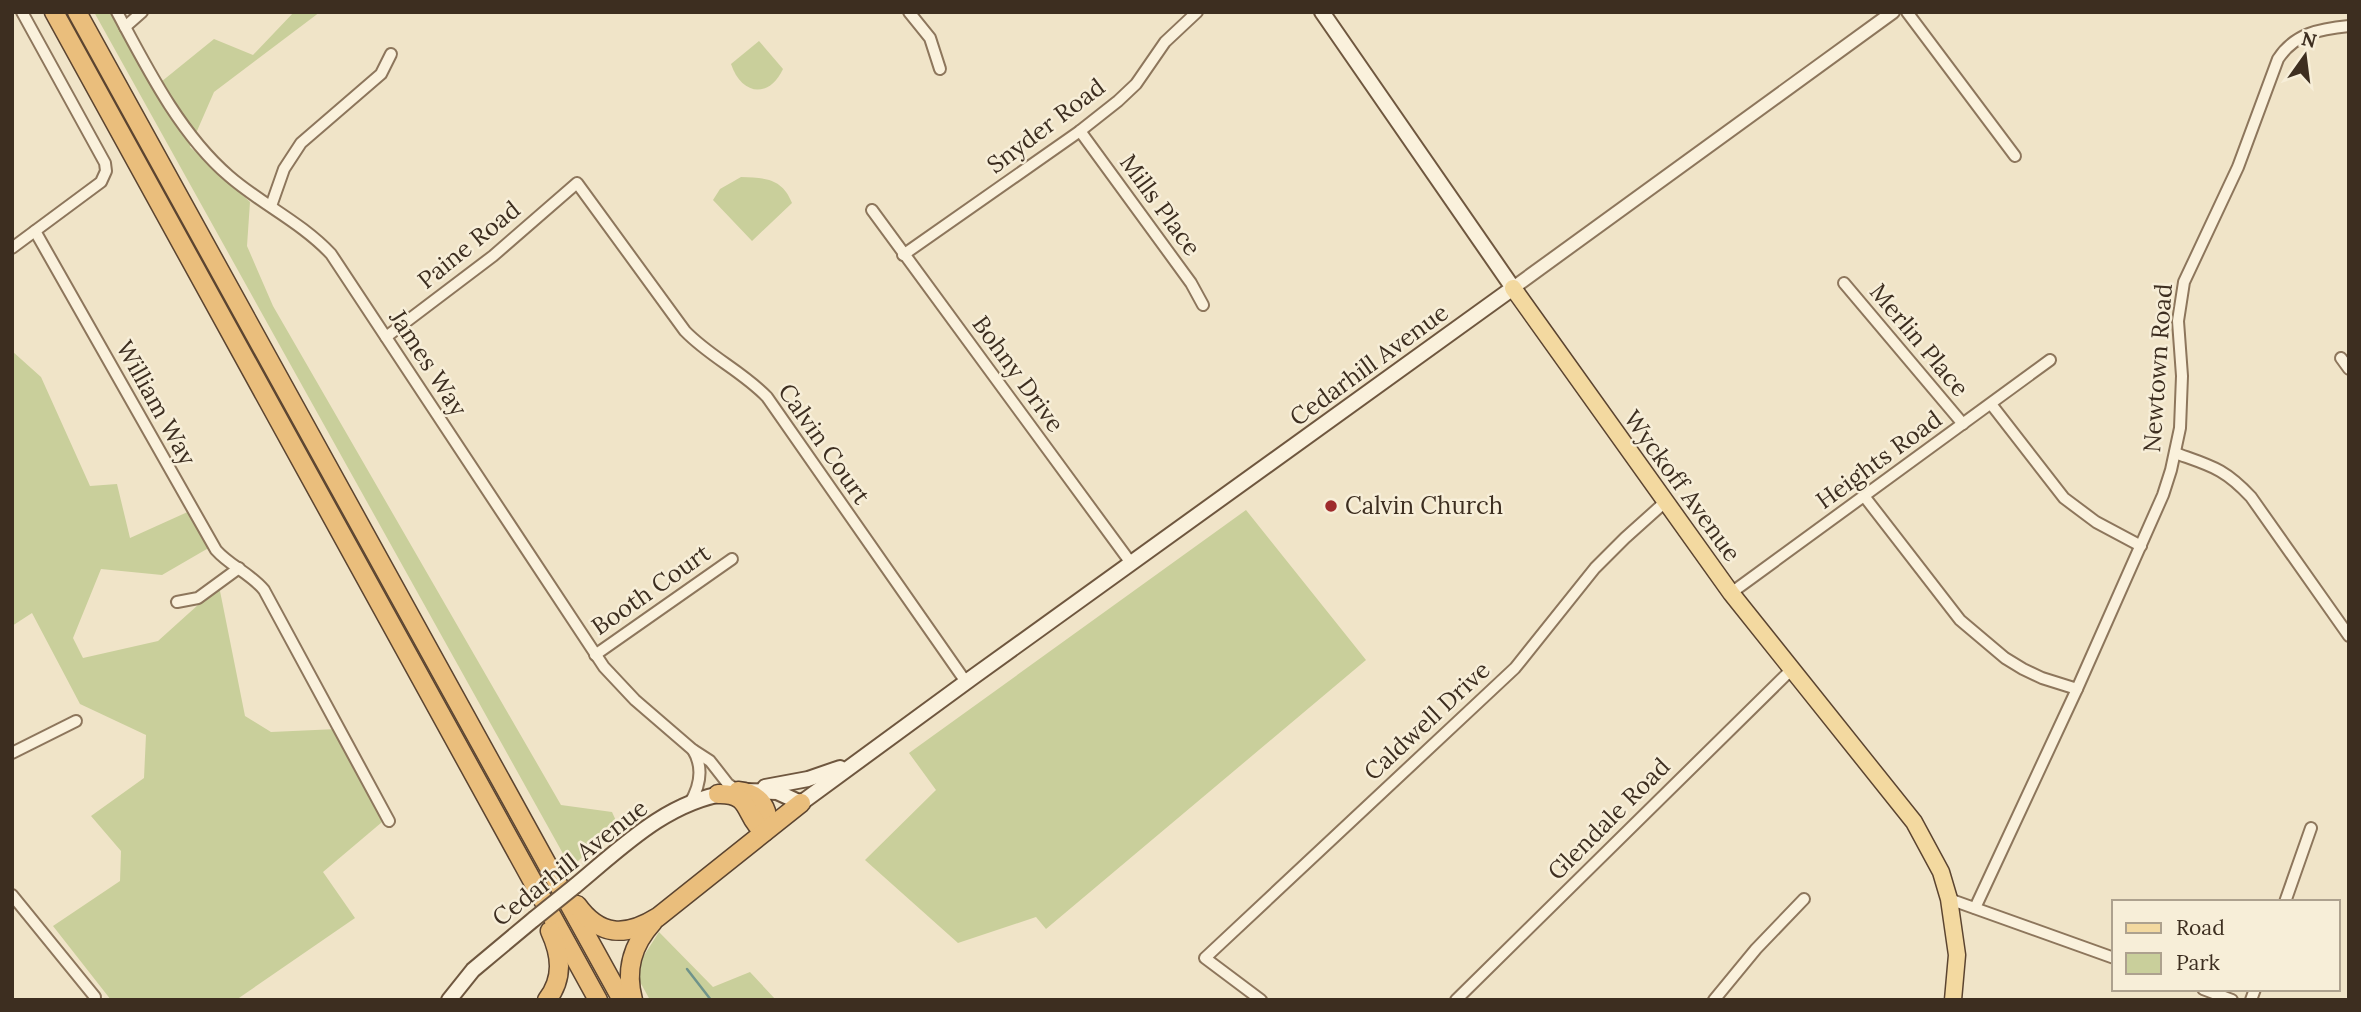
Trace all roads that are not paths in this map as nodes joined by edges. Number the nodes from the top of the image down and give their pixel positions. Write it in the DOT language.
graph roads {
  1 [pos="22,12"];
  2 [pos="54,12"];
  3 [pos="77,12"];
  4 [pos="117,12"];
  5 [pos="142,12"];
  6 [pos="909,12"];
  7 [pos="1197,12"];
  8 [pos="1321,12"];
  9 [pos="1893,12"];
  10 [pos="1907,12"];
  11 [pos="2349,26"];
  12 [pos="125,27"];
  13 [pos="391,54"];
  14 [pos="940,69"];
  15 [pos="1080,131"];
  16 [pos="2015,156"];
  17 [pos="577,183"];
  18 [pos="271,206"];
  19 [pos="872,209"];
  20 [pos="35,231"];
  21 [pos="12,248"];
  22 [pos="903,255"];
  23 [pos="1844,284"];
  24 [pos="1513,288"];
  25 [pos="1203,305"];
  26 [pos="386,337"];
  27 [pos="2341,358"];
  28 [pos="2050,360"];
  29 [pos="2349,369"];
  30 [pos="1991,404"];
  31 [pos="1963,424"];
  32 [pos="2175,453"];
  33 [pos="1864,496"];
  34 [pos="1664,503"];
  35 [pos="2141,546"];
  36 [pos="732,559"];
  37 [pos="1131,563"];
  38 [pos="239,568"];
  39 [pos="1731,593"];
  40 [pos="177,602"];
  41 [pos="2349,636"];
  42 [pos="595,655"];
  43 [pos="1792,669"];
  44 [pos="965,682"];
  45 [pos="2077,689"];
  46 [pos="75,722"];
  47 [pos="693,750"];
  48 [pos="12,753"];
  49 [pos="869,753"];
  50 [pos="467,761"];
  51 [pos="738,791"];
  52 [pos="718,794"];
  53 [pos="690,803"];
  54 [pos="801,803"];
  55 [pos="389,821"];
  56 [pos="525,824"];
  57 [pos="2311,828"];
  58 [pos="764,832"];
  59 [pos="12,895"];
  60 [pos="1804,899"];
  61 [pos="1949,899"];
  62 [pos="2286,900"];
  63 [pos="1975,908"];
  64 [pos="657,917"];
  65 [pos="2112,956"];
  66 [pos="2208,991"];
  67 [pos="95,997"];
  68 [pos="449,1000"];
  69 [pos="547,1000"];
  70 [pos="598,1000"];
  71 [pos="622,1000"];
  72 [pos="634,1000"];
  73 [pos="1261,1000"];
  74 [pos="1456,1000"];
  75 [pos="1714,1000"];
  76 [pos="1953,1000"];
  77 [pos="2232,1000"];
  1 -- 20 [label="street"];
  2 -- 50 [label="highway"];
  3 -- 56 [label="highway"];
  4 -- 12 [label="street, James Way"];
  5 -- 12 [label="street"];
  6 -- 14 [label="street"];
  7 -- 15 [label="street, Snyder Road"];
  8 -- 24 [label="main road, Wyckoff Avenue"];
  9 -- 24 [label="street, Cedarhill Avenue"];
  10 -- 16 [label="street"];
  11 -- 32 [label="street, Newtown Road"];
  12 -- 18 [label="street, James Way"];
  13 -- 18 [label="street"];
  15 -- 22 [label="street, Snyder Road"];
  15 -- 25 [label="street, Mills Place"];
  17 -- 26 [label="street, Paine Road"];
  17 -- 44 [label="street, Calvin Court"];
  18 -- 26 [label="street, James Way"];
  19 -- 22 [label="street, Bohny Drive"];
  20 -- 21 [label="street"];
  20 -- 38 [label="street, William Way"];
  22 -- 37 [label="street, Bohny Drive"];
  23 -- 31 [label="street, Merlin Place"];
  24 -- 34 [label="main road, Wyckoff Avenue"];
  24 -- 37 [label="main road, Cedarhill Avenue"];
  26 -- 42 [label="street, James Way"];
  27 -- 29 [label="street"];
  28 -- 30 [label="street, Heights Road"];
  30 -- 31 [label="street, Heights Road"];
  30 -- 35 [label="street"];
  31 -- 33 [label="street, Heights Road"];
  32 -- 35 [label="street, Newtown Road"];
  32 -- 41 [label="street"];
  33 -- 39 [label="street, Heights Road"];
  33 -- 45 [label="street"];
  34 -- 39 [label="main road, Wyckoff Avenue"];
  34 -- 73 [label="street, Caldwell Drive"];
  35 -- 45 [label="street, Newtown Road"];
  36 -- 42 [label="street, Booth Court"];
  37 -- 44 [label="main road, Cedarhill Avenue"];
  38 -- 40 [label="street"];
  38 -- 55 [label="street, William Way"];
  39 -- 43 [label="main road, Wyckoff Avenue"];
  42 -- 47 [label="street, James Way"];
  43 -- 61 [label="main road, Wyckoff Avenue"];
  43 -- 74 [label="street, Glendale Road"];
  44 -- 49 [label="main road, Cedarhill Avenue"];
  45 -- 63 [label="street, Newtown Road"];
  46 -- 48 [label="street"];
  47 -- 51 [label="street, James Way"];
  47 -- 53 [label="street"];
  49 -- 51 [label="main road, Cedarhill Avenue"];
  49 -- 54 [label="main road, Cedarhill Avenue"];
  50 -- 69 [label="highway"];
  50 -- 70 [label="highway"];
  51 -- 52 [label="main road, Cedarhill Avenue"];
  51 -- 54 [label="main road, Cedarhill Avenue"];
  51 -- 58 [label="highway"];
  52 -- 53 [label="main road, Cedarhill Avenue"];
  52 -- 58 [label="highway"];
  53 -- 68 [label="main road, Cedarhill Avenue, bridge"];
  54 -- 58 [label="highway"];
  56 -- 64 [label="highway"];
  56 -- 71 [label="highway"];
  57 -- 62 [label="street"];
  58 -- 64 [label="highway"];
  59 -- 67 [label="street"];
  60 -- 75 [label="street"];
  61 -- 63 [label="street"];
  61 -- 76 [label="main road, Wyckoff Avenue"];
  63 -- 65 [label="street"];
  64 -- 72 [label="highway"];
  66 -- 77 [label="street"];
}
